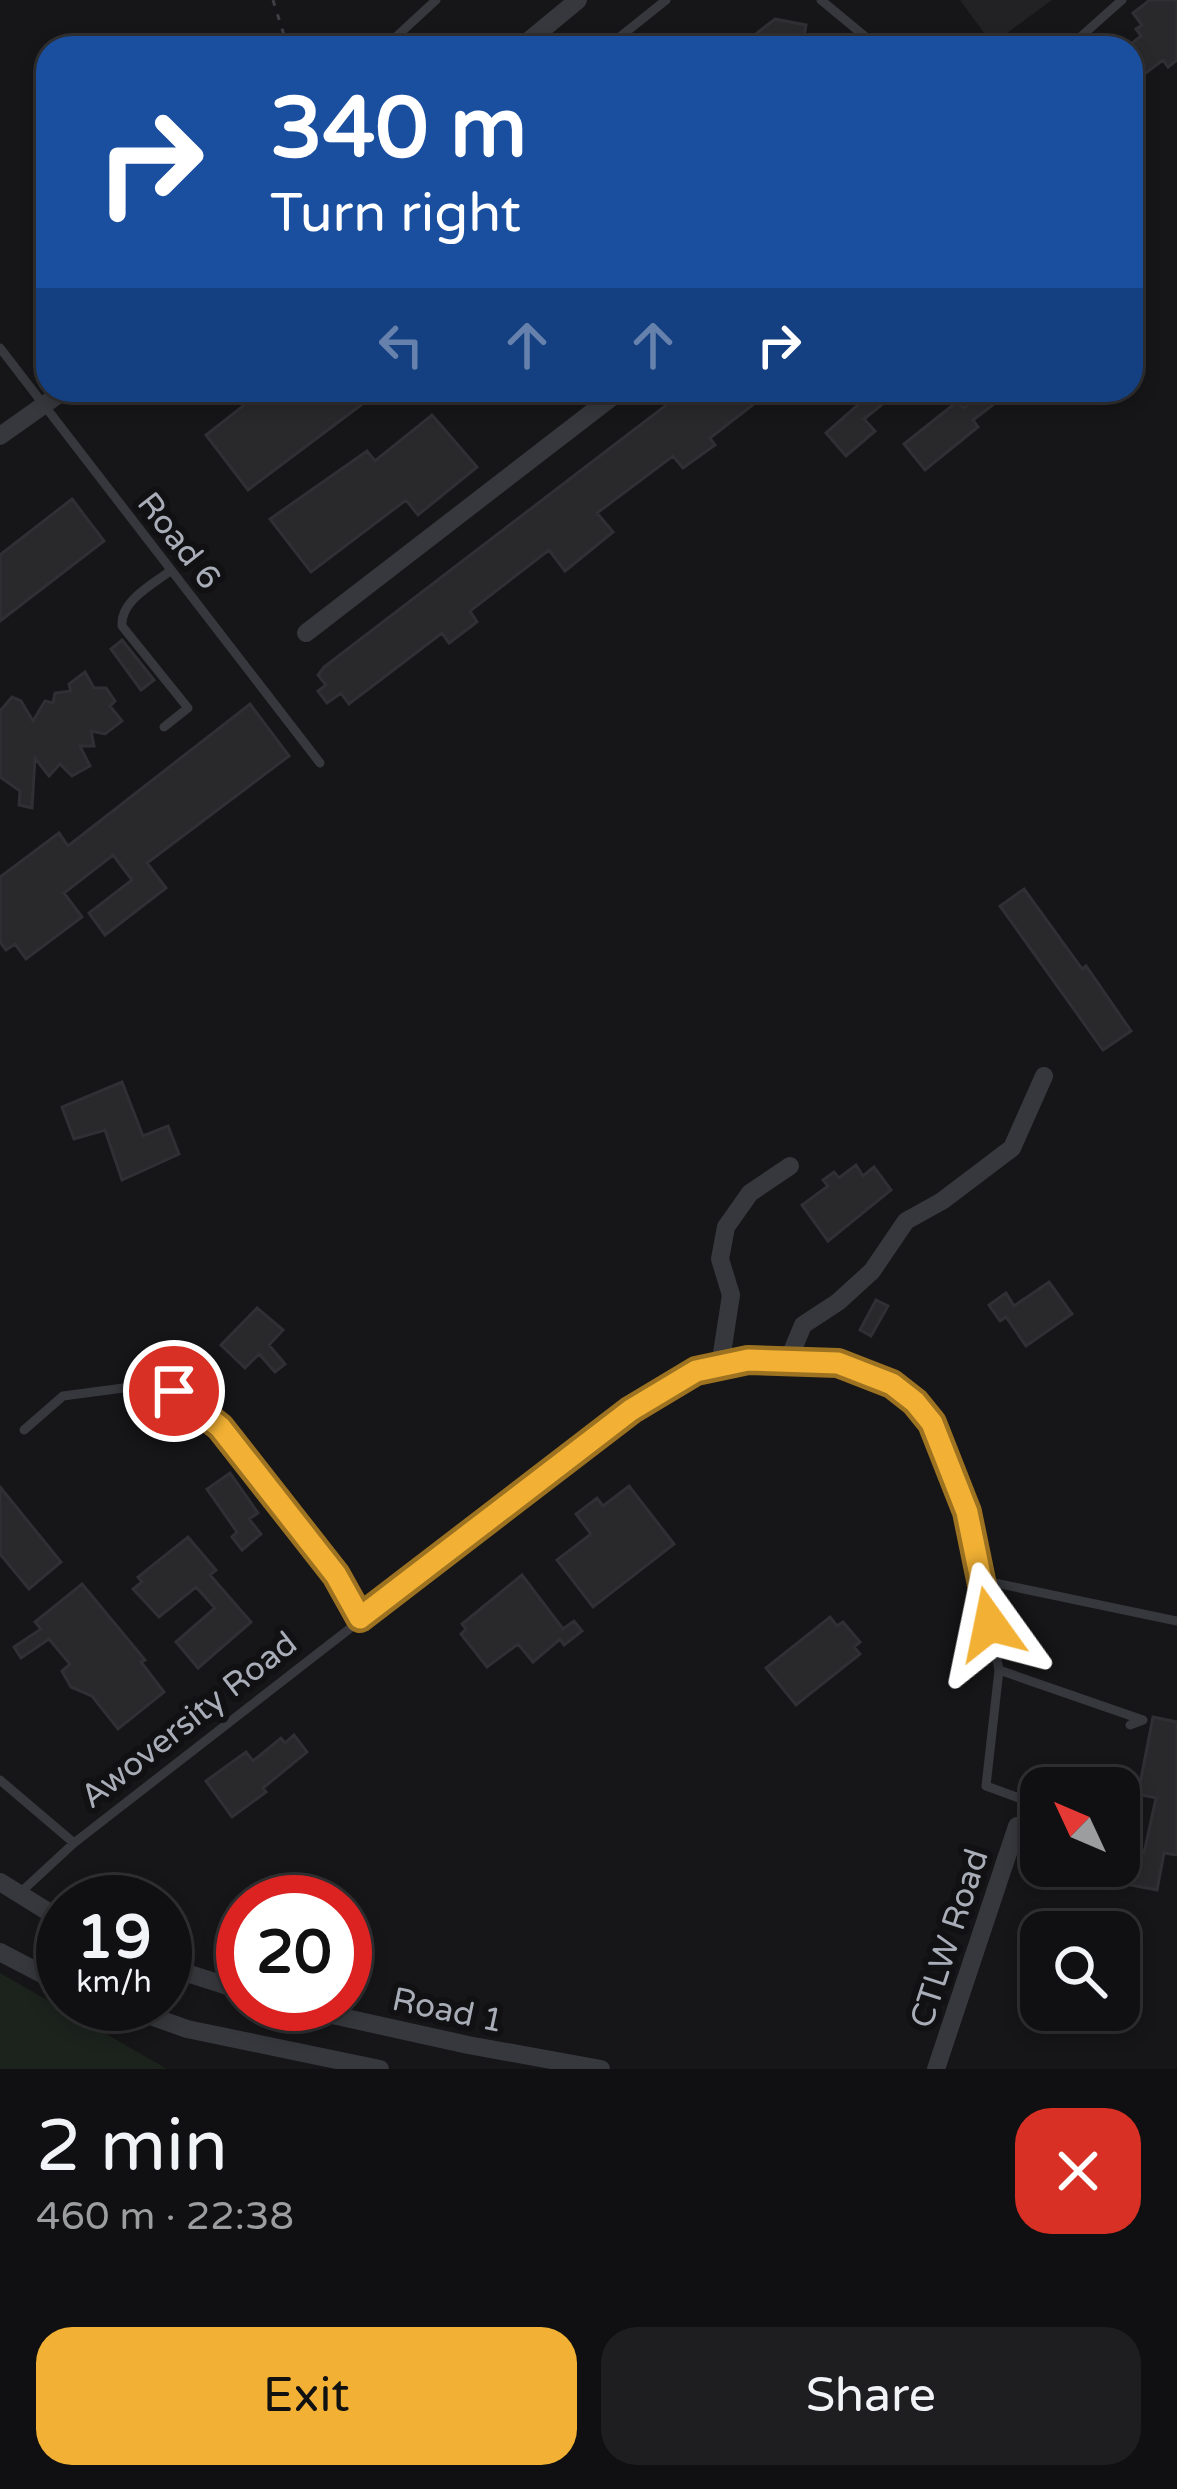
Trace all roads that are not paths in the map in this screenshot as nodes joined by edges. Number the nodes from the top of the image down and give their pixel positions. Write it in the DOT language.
graph roads {
  1 [pos="436,0"];
  2 [pos="578,0"];
  3 [pos="666,0"];
  4 [pos="821,0"];
  5 [pos="1122,0"];
  6 [pos="397,36"];
  7 [pos="534,36"];
  8 [pos="621,36"];
  9 [pos="864,36"];
  10 [pos="1082,36"];
  11 [pos="0,348"];
  12 [pos="36,397"];
  13 [pos="40,402"];
  14 [pos="48,402"];
  15 [pos="605,402"];
  16 [pos="43,406"];
  17 [pos="0,436"];
  18 [pos="170,571"];
  19 [pos="306,633"];
  20 [pos="164,727"];
  21 [pos="320,764"];
  22 [pos="1044,1076"];
  23 [pos="790,1166"];
  24 [pos="788,1361"];
  25 [pos="720,1366"];
  26 [pos="24,1430"];
  27 [pos="981,1580"];
  28 [pos="360,1618"];
  29 [pos="1177,1622"];
  30 [pos="1000,1670"];
  31 [pos="1130,1725"];
  32 [pos="0,1780"];
  33 [pos="1020,1798"];
  34 [pos="1017,1826"];
  35 [pos="74,1843"];
  36 [pos="0,1882"];
  37 [pos="21,1892"];
  38 [pos="36,1902"];
  39 [pos="0,1952"];
  40 [pos="36,1971"];
  41 [pos="372,2022"];
  42 [pos="192,2030"];
  43 [pos="326,2064"];
  44 [pos="380,2069"];
  45 [pos="601,2069"];
  46 [pos="936,2069"];
  1 -- 6 [label="lane"];
  2 -- 7 [label="street"];
  3 -- 8 [label="lane"];
  4 -- 9 [label="lane"];
  5 -- 10 [label="lane"];
  11 -- 12 [label="lane, Road 6"];
  13 -- 16 [label="lane, Road 6"];
  14 -- 16 [label="street"];
  15 -- 19 [label="street"];
  16 -- 17 [label="street"];
  16 -- 18 [label="lane, Road 6"];
  18 -- 20 [label="lane"];
  18 -- 21 [label="lane, Road 6"];
  22 -- 24 [label="street"];
  23 -- 25 [label="street"];
  24 -- 25 [label="lane, Awoversity Road"];
  24 -- 27 [label="lane, Awoversity Road"];
  25 -- 28 [label="lane, Awoversity Road"];
  26 -- 28 [label="lane"];
  27 -- 29 [label="lane"];
  27 -- 30 [label="lane, Awoversity Road"];
  28 -- 35 [label="lane, Awoversity Road"];
  30 -- 31 [label="lane"];
  30 -- 33 [label="lane, Awoversity Road"];
  32 -- 35 [label="lane"];
  34 -- 46 [label="street, CTLW Road"];
  35 -- 37 [label="lane, Awoversity Road"];
  36 -- 37 [label="street"];
  37 -- 38 [label="street"];
  39 -- 40 [label="street"];
  41 -- 45 [label="street, Road 1"];
  42 -- 43 [label="street"];
  43 -- 44 [label="street"];
}
